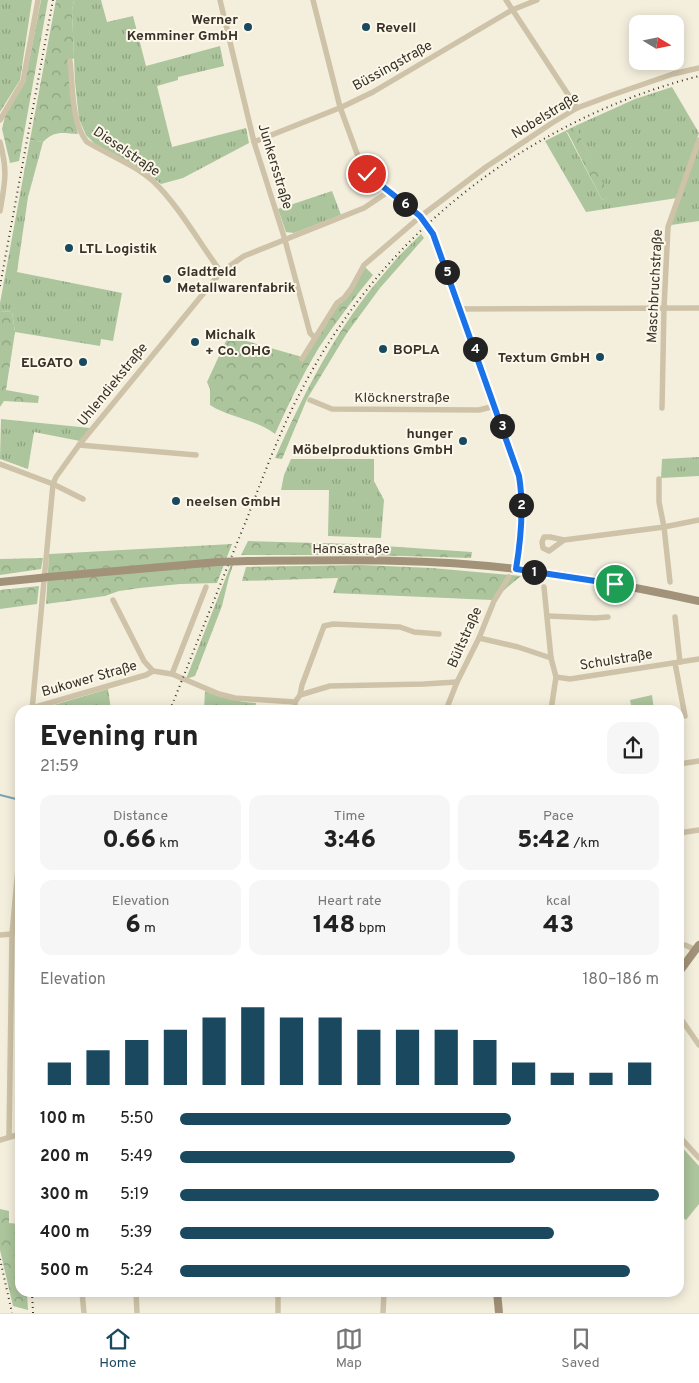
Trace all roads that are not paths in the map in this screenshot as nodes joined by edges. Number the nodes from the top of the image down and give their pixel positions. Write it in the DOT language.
graph roads {
  1 [pos="38,0"];
  2 [pos="220,0"];
  3 [pos="313,0"];
  4 [pos="506,0"];
  5 [pos="537,0"];
  6 [pos="512,10"];
  7 [pos="70,61"];
  8 [pos="699,68"];
  9 [pos="340,108"];
  10 [pos="577,108"];
  11 [pos="0,120"];
  12 [pos="699,140"];
  13 [pos="0,142"];
  14 [pos="254,142"];
  15 [pos="388,192"];
  16 [pos="0,211"];
  17 [pos="420,216"];
  18 [pos="285,240"];
  19 [pos="220,272"];
  20 [pos="664,308"];
  21 [pos="699,308"];
  22 [pos="460,309"];
  23 [pos="314,337"];
  24 [pos="302,359"];
  25 [pos="310,400"];
  26 [pos="495,406"];
  27 [pos="662,408"];
  28 [pos="79,444"];
  29 [pos="196,455"];
  30 [pos="0,464"];
  31 [pos="659,479"];
  32 [pos="53,484"];
  33 [pos="83,499"];
  34 [pos="699,520"];
  35 [pos="664,527"];
  36 [pos="564,540"];
  37 [pos="516,569"];
  38 [pos="509,578"];
  39 [pos="0,582"];
  40 [pos="670,582"];
  41 [pos="206,587"];
  42 [pos="544,587"];
  43 [pos="113,600"];
  44 [pos="699,601"];
  45 [pos="548,616"];
  46 [pos="608,617"];
  47 [pos="675,617"];
  48 [pos="440,634"];
  49 [pos="479,638"];
  50 [pos="699,659"];
  51 [pos="552,661"];
  52 [pos="677,662"];
  53 [pos="153,671"];
  54 [pos="172,674"];
  55 [pos="556,677"];
  56 [pos="458,682"];
  57 [pos="300,695"];
  58 [pos="295,702"];
  59 [pos="32,705"];
  60 [pos="45,705"];
  61 [pos="448,705"];
  62 [pos="552,705"];
  63 [pos="683,705"];
  64 [pos="699,761"];
  65 [pos="684,763"];
  66 [pos="699,830"];
  67 [pos="684,832"];
  68 [pos="15,901"];
  69 [pos="12,934"];
  70 [pos="0,935"];
  71 [pos="684,945"];
  72 [pos="697,947"];
  73 [pos="684,965"];
  74 [pos="684,1023"];
  75 [pos="699,1045"];
  76 [pos="15,1136"];
  77 [pos="9,1138"];
  78 [pos="0,1140"];
  79 [pos="684,1142"];
  80 [pos="699,1158"];
  81 [pos="82,1297"];
  82 [pos="136,1297"];
  83 [pos="278,1297"];
  84 [pos="384,1297"];
  85 [pos="497,1297"];
  86 [pos="84,1313"];
  87 [pos="137,1313"];
  88 [pos="278,1313"];
  89 [pos="383,1313"];
  90 [pos="499,1313"];
  1 -- 11 [label="street"];
  2 -- 14 [label="street, Junkersstraße"];
  3 -- 9 [label="street"];
  4 -- 6 [label="street"];
  5 -- 6 [label="street, Büssingstraße"];
  6 -- 9 [label="street, Büssingstraße"];
  6 -- 10 [label="street"];
  7 -- 19 [label="street, Dieselstraße"];
  8 -- 10 [label="street, Nobelstraße"];
  9 -- 14 [label="street, Büssingstraße"];
  9 -- 15 [label="street"];
  10 -- 17 [label="street, Nobelstraße"];
  12 -- 20 [label="street, Maschbruchstraße"];
  13 -- 16 [label="street"];
  14 -- 18 [label="street, Junkersstraße"];
  15 -- 17 [label="street"];
  15 -- 18 [label="street, Uhlendiekstraße"];
  17 -- 22 [label="street"];
  17 -- 23 [label="street, Nobelstraße"];
  18 -- 19 [label="street, Uhlendiekstraße"];
  18 -- 23 [label="street, Junkersstraße"];
  19 -- 28 [label="street, Uhlendiekstraße"];
  20 -- 21 [label="street"];
  20 -- 22 [label="street"];
  20 -- 27 [label="street, Maschbruchstraße"];
  22 -- 26 [label="street"];
  23 -- 24 [label="street, Nobelstraße"];
  25 -- 26 [label="street, Klöcknerstraße"];
  26 -- 37 [label="street"];
  28 -- 29 [label="street"];
  28 -- 32 [label="street, Uhlendiekstraße"];
  30 -- 32 [label="street"];
  31 -- 35 [label="street"];
  32 -- 33 [label="street"];
  32 -- 59 [label="street, Uhlendiekstraße"];
  34 -- 35 [label="street"];
  35 -- 36 [label="street"];
  35 -- 40 [label="street"];
  37 -- 39 [label="main road, Hansastraße, bridge"];
  37 -- 44 [label="main road, Hansastraße"];
  38 -- 49 [label="street, Bültstraße"];
  41 -- 54 [label="street"];
  42 -- 45 [label="street"];
  43 -- 53 [label="street"];
  45 -- 46 [label="street"];
  45 -- 51 [label="street"];
  47 -- 52 [label="street"];
  48 -- 57 [label="street"];
  49 -- 51 [label="street"];
  49 -- 56 [label="street, Bültstraße"];
  50 -- 52 [label="street, Schulstraße"];
  51 -- 55 [label="street"];
  52 -- 55 [label="street, Schulstraße"];
  52 -- 63 [label="street"];
  53 -- 54 [label="street"];
  53 -- 60 [label="street, Bukower Straße"];
  54 -- 58 [label="street"];
  55 -- 62 [label="street"];
  56 -- 57 [label="street"];
  56 -- 61 [label="street, Bültstraße"];
  57 -- 58 [label="street"];
  64 -- 65 [label="street"];
  66 -- 67 [label="street"];
  68 -- 69 [label="street"];
  69 -- 70 [label="street"];
  69 -- 77 [label="street"];
  71 -- 72 [label="street"];
  72 -- 73 [label="main road"];
  74 -- 75 [label="street"];
  76 -- 77 [label="street"];
  77 -- 78 [label="street"];
  79 -- 80 [label="street"];
  81 -- 86 [label="street"];
  82 -- 87 [label="street"];
  83 -- 88 [label="street"];
  84 -- 89 [label="street"];
  85 -- 90 [label="main road"];
}
